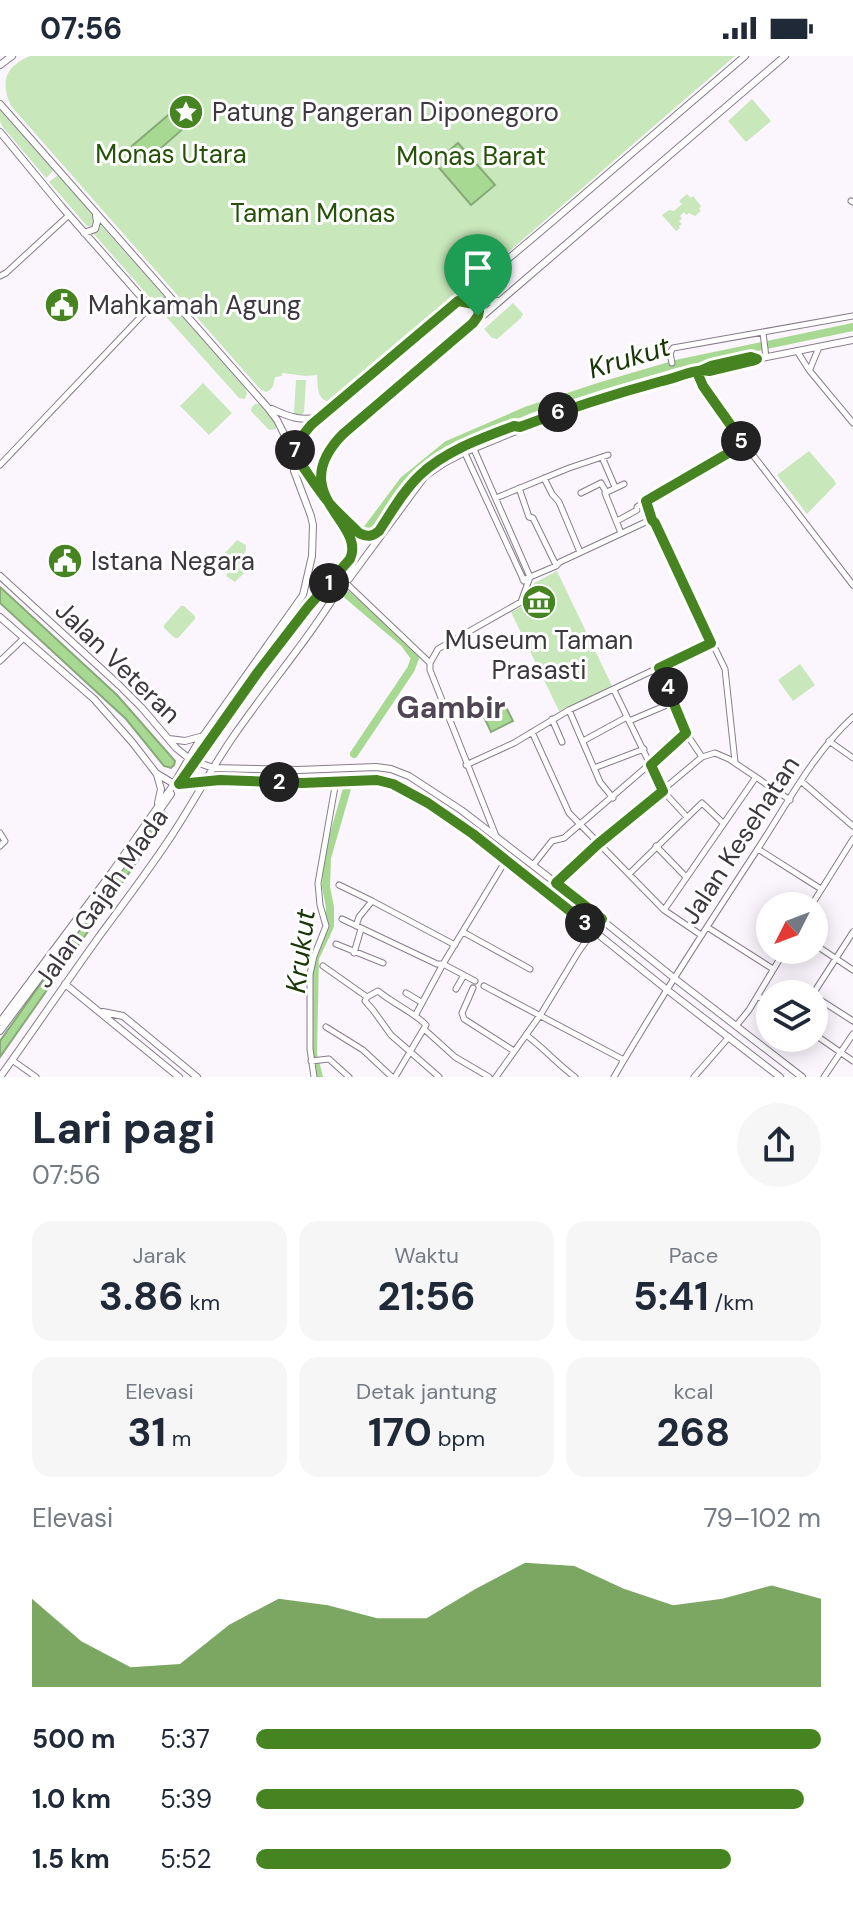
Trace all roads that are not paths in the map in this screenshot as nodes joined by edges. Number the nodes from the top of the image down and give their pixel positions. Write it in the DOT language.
graph roads {
  1 [pos="12,56"];
  2 [pos="745,56"];
  3 [pos="785,56"];
  4 [pos="0,65"];
  5 [pos="0,104"];
  6 [pos="1,136"];
  7 [pos="69,215"];
  8 [pos="96,215"];
  9 [pos="84,233"];
  10 [pos="0,276"];
  11 [pos="484,279"];
  12 [pos="501,299"];
  13 [pos="172,301"];
  14 [pos="458,301"];
  15 [pos="150,307"];
  16 [pos="853,316"];
  17 [pos="476,321"];
  18 [pos="763,336"];
  19 [pos="853,340"];
  20 [pos="819,347"];
  21 [pos="797,351"];
  22 [pos="766,354"];
  23 [pos="672,363"];
  24 [pos="809,370"];
  25 [pos="697,372"];
  26 [pos="268,408"];
  27 [pos="322,415"];
  28 [pos="853,423"];
  29 [pos="744,444"];
  30 [pos="472,446"];
  31 [pos="464,450"];
  32 [pos="294,454"];
  33 [pos="0,465"];
  34 [pos="544,478"];
  35 [pos="611,478"];
  36 [pos="601,483"];
  37 [pos="624,484"];
  38 [pos="615,487"];
  39 [pos="519,488"];
  40 [pos="606,492"];
  41 [pos="323,493"];
  42 [pos="581,493"];
  43 [pos="496,498"];
  44 [pos="646,501"];
  45 [pos="328,502"];
  46 [pos="652,520"];
  47 [pos="617,521"];
  48 [pos="621,533"];
  49 [pos="353,551"];
  50 [pos="580,552"];
  51 [pos="557,563"];
  52 [pos="0,576"];
  53 [pos="526,579"];
  54 [pos="346,583"];
  55 [pos="853,585"];
  56 [pos="335,598"];
  57 [pos="0,617"];
  58 [pos="23,639"];
  59 [pos="711,643"];
  60 [pos="0,661"];
  61 [pos="430,663"];
  62 [pos="659,668"];
  63 [pos="614,690"];
  64 [pos="674,702"];
  65 [pos="569,710"];
  66 [pos="853,717"];
  67 [pos="552,719"];
  68 [pos="628,719"];
  69 [pos="532,732"];
  70 [pos="686,733"];
  71 [pos="202,736"];
  72 [pos="169,739"];
  73 [pos="583,741"];
  74 [pos="829,741"];
  75 [pos="562,742"];
  76 [pos="644,749"];
  77 [pos="219,757"];
  78 [pos="702,757"];
  79 [pos="853,758"];
  80 [pos="191,760"];
  81 [pos="735,762"];
  82 [pos="466,765"];
  83 [pos="651,765"];
  84 [pos="223,767"];
  85 [pos="213,768"];
  86 [pos="594,768"];
  87 [pos="156,773"];
  88 [pos="756,777"];
  89 [pos="206,781"];
  90 [pos="339,781"];
  91 [pos="802,782"];
  92 [pos="176,784"];
  93 [pos="663,791"];
  94 [pos="613,798"];
  95 [pos="790,800"];
  96 [pos="158,806"];
  97 [pos="486,813"];
  98 [pos="687,817"];
  99 [pos="475,821"];
  100 [pos="723,823"];
  101 [pos="579,824"];
  102 [pos="853,826"];
  103 [pos="0,833"];
  104 [pos="496,837"];
  105 [pos="853,839"];
  106 [pos="2,844"];
  107 [pos="598,844"];
  108 [pos="656,846"];
  109 [pos="758,849"];
  110 [pos="506,860"];
  111 [pos="533,865"];
  112 [pos="629,874"];
  113 [pos="686,877"];
  114 [pos="556,883"];
  115 [pos="339,885"];
  116 [pos="821,889"];
  117 [pos="819,892"];
  118 [pos="372,901"];
  119 [pos="664,910"];
  120 [pos="342,919"];
  121 [pos="602,919"];
  122 [pos="707,927"];
  123 [pos="359,928"];
  124 [pos="594,930"];
  125 [pos="463,932"];
  126 [pos="853,932"];
  127 [pos="701,935"];
  128 [pos="336,944"];
  129 [pos="455,945"];
  130 [pos="354,953"];
  131 [pos="828,953"];
  132 [pos="837,958"];
  133 [pos="383,963"];
  134 [pos="443,964"];
  135 [pos="776,964"];
  136 [pos="323,966"];
  137 [pos="530,969"];
  138 [pos="773,969"];
  139 [pos="853,970"];
  140 [pos="464,975"];
  141 [pos="674,978"];
  142 [pos="766,980"];
  143 [pos="823,980"];
  144 [pos="475,981"];
  145 [pos="65,984"];
  146 [pos="484,986"];
  147 [pos="473,988"];
  148 [pos="456,989"];
  149 [pos="666,989"];
  150 [pos="406,993"];
  151 [pos="367,997"];
  152 [pos="756,997"];
  153 [pos="421,1002"];
  154 [pos="828,1005"];
  155 [pos="99,1011"];
  156 [pos="541,1014"];
  157 [pos="415,1016"];
  158 [pos="853,1021"];
  159 [pos="0,1022"];
  160 [pos="736,1026"];
  161 [pos="326,1027"];
  162 [pos="424,1029"];
  163 [pos="0,1031"];
  164 [pos="853,1034"];
  165 [pos="526,1035"];
  166 [pos="729,1037"];
  167 [pos="828,1044"];
  168 [pos="514,1051"];
  169 [pos="411,1052"];
  170 [pos="840,1052"];
  171 [pos="315,1060"];
  172 [pos="624,1060"];
  173 [pos="853,1061"];
  174 [pos="10,1062"];
  175 [pos="391,1062"];
  176 [pos="0,1069"];
  177 [pos="400,1070"];
  178 [pos="699,1071"];
  179 [pos="0,1077"];
  180 [pos="36,1077"];
  181 [pos="179,1077"];
  182 [pos="197,1077"];
  183 [pos="314,1077"];
  184 [pos="349,1077"];
  185 [pos="394,1077"];
  186 [pos="439,1077"];
  187 [pos="489,1077"];
  188 [pos="496,1077"];
  189 [pos="575,1077"];
  190 [pos="614,1077"];
  191 [pos="694,1077"];
  192 [pos="707,1077"];
  193 [pos="780,1077"];
  194 [pos="802,1077"];
  195 [pos="824,1077"];
  1 -- 4 [label="main road"];
  2 -- 11 [label="main road"];
  3 -- 12 [label="main road"];
  5 -- 8 [label="main road"];
  6 -- 7 [label="main road"];
  7 -- 9 [label="main road"];
  7 -- 10 [label="street"];
  8 -- 9 [label="main road"];
  8 -- 13 [label="main road"];
  9 -- 15 [label="main road"];
  11 -- 12 [label="main road"];
  11 -- 14 [label="main road"];
  12 -- 17 [label="main road"];
  13 -- 15 [label="street"];
  13 -- 26 [label="main road"];
  14 -- 17 [label="main road"];
  14 -- 27 [label="main road"];
  15 -- 33 [label="street"];
  16 -- 18 [label="street"];
  17 -- 41 [label="main road"];
  18 -- 22 [label="street"];
  18 -- 23 [label="street"];
  19 -- 20 [label="main road"];
  20 -- 21 [label="main road"];
  20 -- 24 [label="street"];
  21 -- 22 [label="main road"];
  21 -- 24 [label="street"];
  22 -- 25 [label="main road"];
  24 -- 28 [label="street"];
  25 -- 29 [label="street"];
  25 -- 30 [label="main road"];
  26 -- 27 [label="main road"];
  26 -- 32 [label="main road"];
  27 -- 32 [label="main road"];
  29 -- 44 [label="street"];
  29 -- 55 [label="street"];
  30 -- 31 [label="main road"];
  30 -- 43 [label="street"];
  31 -- 45 [label="main road"];
  31 -- 53 [label="street"];
  31 -- 54 [label="main road"];
  32 -- 41 [label="main road"];
  32 -- 71 [label="main road"];
  34 -- 35 [label="street"];
  34 -- 39 [label="street"];
  34 -- 50 [label="street"];
  35 -- 36 [label="street"];
  35 -- 38 [label="street"];
  36 -- 40 [label="street"];
  36 -- 42 [label="street"];
  37 -- 38 [label="street"];
  38 -- 40 [label="street"];
  39 -- 43 [label="street"];
  39 -- 51 [label="street"];
  40 -- 47 [label="street"];
  41 -- 45 [label="main road"];
  43 -- 53 [label="street"];
  44 -- 46 [label="street"];
  44 -- 47 [label="street"];
  45 -- 49 [label="main road"];
  46 -- 48 [label="street"];
  46 -- 59 [label="street"];
  47 -- 48 [label="street"];
  48 -- 50 [label="street"];
  49 -- 56 [label="main road"];
  49 -- 80 [label="main road"];
  50 -- 51 [label="street"];
  51 -- 53 [label="street"];
  52 -- 72 [label="main road, Jalan Veteran"];
  53 -- 61 [label="street"];
  54 -- 56 [label="main road"];
  54 -- 61 [label="street"];
  56 -- 77 [label="main road, Jalan Gajah Mada"];
  57 -- 58 [label="main road"];
  58 -- 60 [label="street"];
  58 -- 87 [label="main road"];
  59 -- 62 [label="street"];
  59 -- 81 [label="street"];
  61 -- 82 [label="street"];
  62 -- 63 [label="street"];
  62 -- 64 [label="street"];
  63 -- 65 [label="street"];
  63 -- 68 [label="street"];
  64 -- 68 [label="street"];
  64 -- 70 [label="street"];
  65 -- 67 [label="street"];
  65 -- 73 [label="street"];
  66 -- 74 [label="street, Jalan Kesehatan"];
  67 -- 69 [label="street"];
  67 -- 75 [label="street"];
  68 -- 73 [label="street"];
  68 -- 76 [label="street"];
  69 -- 82 [label="street"];
  69 -- 101 [label="street"];
  70 -- 78 [label="street"];
  70 -- 83 [label="street"];
  71 -- 72 [label="main road"];
  71 -- 80 [label="main road"];
  72 -- 80 [label="main road, Jalan Veteran"];
  73 -- 86 [label="street"];
  74 -- 79 [label="street"];
  74 -- 91 [label="street, Jalan Kesehatan"];
  76 -- 83 [label="street"];
  76 -- 86 [label="street"];
  77 -- 84 [label="main road"];
  77 -- 85 [label="main road, Jalan Gajah Mada"];
  78 -- 81 [label="street"];
  78 -- 93 [label="street"];
  80 -- 85 [label="main road, Jalan Veteran"];
  80 -- 92 [label="main road"];
  81 -- 88 [label="street"];
  82 -- 97 [label="street"];
  83 -- 93 [label="street"];
  83 -- 94 [label="street"];
  84 -- 85 [label="main road"];
  84 -- 99 [label="main road"];
  85 -- 89 [label="main road, Jalan Gajah Mada"];
  86 -- 94 [label="street"];
  87 -- 92 [label="main road"];
  87 -- 96 [label="main road"];
  88 -- 95 [label="street"];
  88 -- 100 [label="street"];
  89 -- 90 [label="main road"];
  89 -- 92 [label="main road"];
  89 -- 145 [label="main road, Jalan Gajah Mada"];
  90 -- 110 [label="main road"];
  90 -- 171 [label="street"];
  91 -- 95 [label="street, Jalan Kesehatan"];
  91 -- 102 [label="street"];
  92 -- 96 [label="main road"];
  92 -- 163 [label="main road"];
  93 -- 98 [label="street"];
  93 -- 107 [label="street"];
  94 -- 101 [label="street"];
  95 -- 109 [label="street, Jalan Kesehatan"];
  96 -- 159 [label="main road"];
  97 -- 99 [label="street"];
  97 -- 104 [label="street"];
  98 -- 100 [label="street"];
  98 -- 108 [label="street"];
  99 -- 104 [label="main road"];
  100 -- 113 [label="street"];
  101 -- 107 [label="street"];
  101 -- 111 [label="street"];
  103 -- 106 [label="street"];
  104 -- 111 [label="main road"];
  105 -- 116 [label="street"];
  107 -- 112 [label="street"];
  107 -- 114 [label="street"];
  108 -- 112 [label="street"];
  108 -- 113 [label="street"];
  109 -- 116 [label="street"];
  109 -- 122 [label="street, Jalan Kesehatan"];
  110 -- 124 [label="main road"];
  110 -- 125 [label="street"];
  111 -- 114 [label="main road"];
  112 -- 119 [label="street"];
  113 -- 119 [label="street"];
  114 -- 121 [label="main road"];
  115 -- 118 [label="street"];
  116 -- 117 [label="street"];
  118 -- 123 [label="street"];
  118 -- 129 [label="street"];
  119 -- 127 [label="street"];
  120 -- 123 [label="street"];
  121 -- 124 [label="street"];
  121 -- 141 [label="main road"];
  122 -- 127 [label="street, Jalan Kesehatan"];
  122 -- 138 [label="street"];
  123 -- 130 [label="street"];
  123 -- 134 [label="street"];
  124 -- 149 [label="main road"];
  124 -- 156 [label="street"];
  125 -- 129 [label="street"];
  125 -- 137 [label="street"];
  126 -- 132 [label="street"];
  127 -- 141 [label="street, Jalan Kesehatan"];
  128 -- 130 [label="street"];
  129 -- 134 [label="street"];
  130 -- 133 [label="street"];
  131 -- 132 [label="street"];
  132 -- 139 [label="street"];
  132 -- 143 [label="street"];
  134 -- 140 [label="street"];
  134 -- 153 [label="street"];
  135 -- 138 [label="street"];
  136 -- 151 [label="street"];
  138 -- 142 [label="street"];
  140 -- 144 [label="street"];
  140 -- 148 [label="street"];
  141 -- 149 [label="street, Jalan Kesehatan"];
  141 -- 160 [label="main road"];
  145 -- 155 [label="main road"];
  145 -- 174 [label="main road, Jalan Gajah Mada"];
  146 -- 156 [label="street"];
  147 -- 168 [label="street"];
  149 -- 166 [label="main road"];
  149 -- 172 [label="street, Jalan Kesehatan"];
  150 -- 153 [label="street"];
  151 -- 157 [label="street"];
  151 -- 169 [label="street"];
  152 -- 160 [label="street"];
  153 -- 157 [label="street"];
  154 -- 158 [label="street"];
  155 -- 181 [label="main road"];
  155 -- 182 [label="main road"];
  156 -- 165 [label="street"];
  156 -- 172 [label="street"];
  157 -- 162 [label="street"];
  160 -- 194 [label="main road"];
  161 -- 185 [label="street"];
  162 -- 169 [label="street"];
  162 -- 187 [label="street"];
  164 -- 170 [label="street"];
  165 -- 168 [label="street"];
  165 -- 189 [label="street"];
  166 -- 178 [label="street"];
  166 -- 193 [label="main road"];
  167 -- 170 [label="street"];
  168 -- 188 [label="street"];
  169 -- 177 [label="street"];
  169 -- 186 [label="street"];
  170 -- 173 [label="street"];
  170 -- 195 [label="street"];
  171 -- 183 [label="street"];
  171 -- 184 [label="street"];
  172 -- 190 [label="street, Jalan Kesehatan"];
  174 -- 176 [label="main road"];
  174 -- 179 [label="main road, Jalan Gajah Mada"];
  174 -- 180 [label="street"];
  175 -- 177 [label="street"];
  177 -- 185 [label="street"];
  178 -- 191 [label="street"];
  178 -- 192 [label="street"];
}
